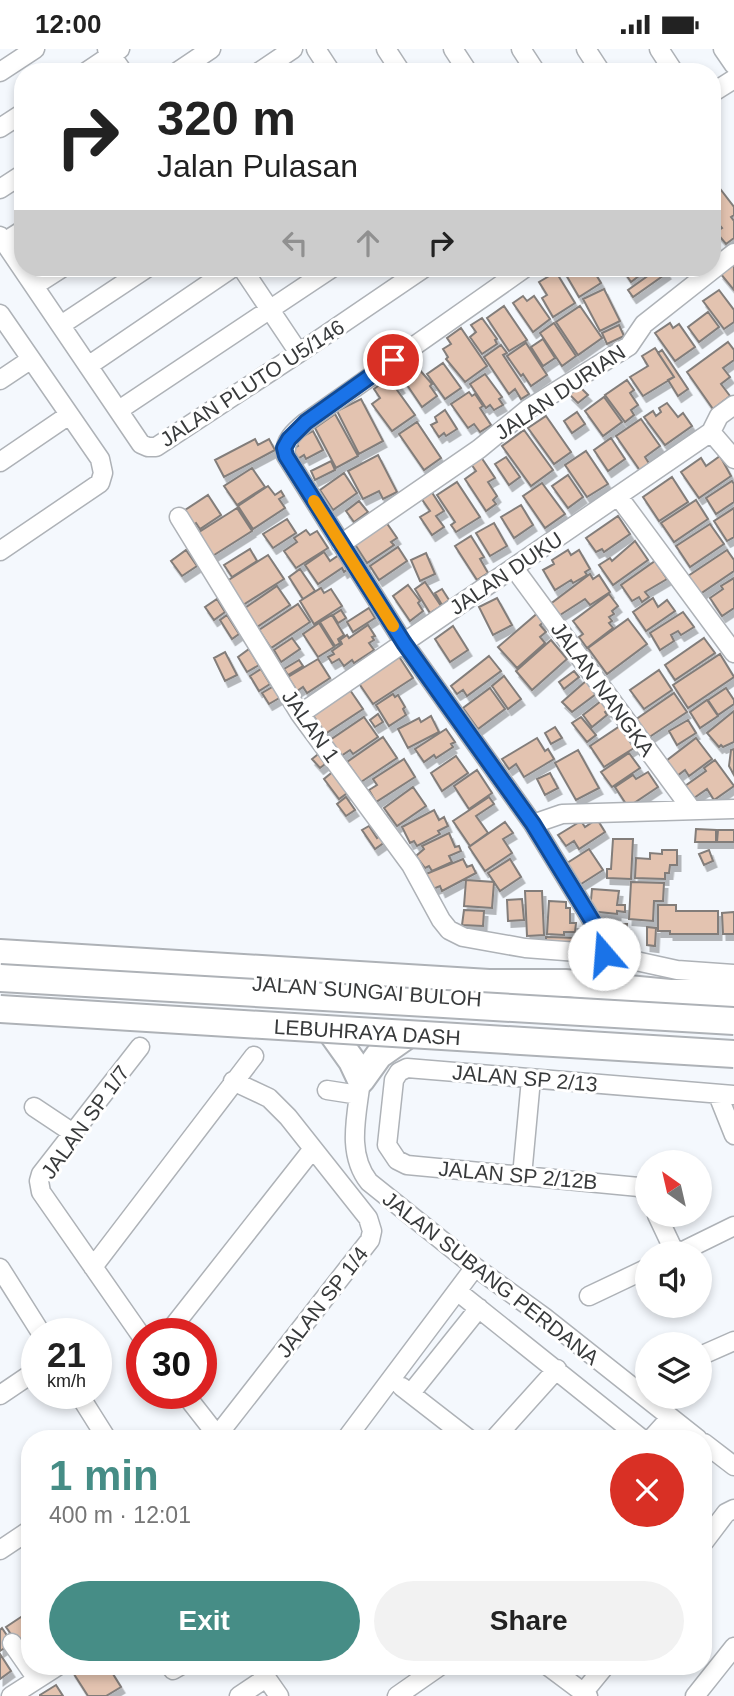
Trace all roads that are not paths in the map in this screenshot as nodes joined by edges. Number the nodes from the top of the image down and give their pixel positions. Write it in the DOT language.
graph roads {
  1 [pos="35,49"];
  2 [pos="211,49"];
  3 [pos="293,49"];
  4 [pos="113,51"];
  5 [pos="98,63"];
  6 [pos="190,63"];
  7 [pos="272,63"];
  8 [pos="731,63"];
  9 [pos="0,72"];
  10 [pos="721,79"];
  11 [pos="2,239"];
  12 [pos="14,257"];
  13 [pos="28,277"];
  14 [pos="48,277"];
  15 [pos="133,277"];
  16 [pos="219,277"];
  17 [pos="248,277"];
  18 [pos="318,277"];
  19 [pos="411,277"];
  20 [pos="512,277"];
  21 [pos="704,277"];
  22 [pos="34,286"];
  23 [pos="270,309"];
  24 [pos="0,314"];
  25 [pos="61,325"];
  26 [pos="299,353"];
  27 [pos="30,360"];
  28 [pos="88,366"];
  29 [pos="0,380"];
  30 [pos="734,405"];
  31 [pos="119,410"];
  32 [pos="69,415"];
  33 [pos="711,432"];
  34 [pos="734,459"];
  35 [pos="0,462"];
  36 [pos="618,496"];
  37 [pos="179,517"];
  38 [pos="341,544"];
  39 [pos="0,551"];
  40 [pos="514,568"];
  41 [pos="404,643"];
  42 [pos="734,653"];
  43 [pos="300,714"];
  44 [pos="734,809"];
  45 [pos="692,810"];
  46 [pos="533,824"];
  47 [pos="0,936"];
  48 [pos="0,953"];
  49 [pos="604,954"];
  50 [pos="0,967"];
  51 [pos="734,974"];
  52 [pos="0,978"];
  53 [pos="565,983"];
  54 [pos="311,987"];
  55 [pos="734,993"];
  56 [pos="426,995"];
  57 [pos="0,1011"];
  58 [pos="734,1014"];
  59 [pos="734,1021"];
  60 [pos="300,1033"];
  61 [pos="332,1033"];
  62 [pos="406,1036"];
  63 [pos="466,1040"];
  64 [pos="140,1047"];
  65 [pos="664,1050"];
  66 [pos="734,1055"];
  67 [pos="254,1056"];
  68 [pos="734,1062"];
  69 [pos="531,1079"];
  70 [pos="233,1081"];
  71 [pos="360,1087"];
  72 [pos="327,1090"];
  73 [pos="726,1095"];
  74 [pos="34,1107"];
  75 [pos="73,1133"];
  76 [pos="734,1135"];
  77 [pos="312,1150"];
  78 [pos="391,1152"];
  79 [pos="522,1176"];
  80 [pos="635,1187"];
  81 [pos="734,1226"];
  82 [pos="702,1241"];
  83 [pos="93,1267"];
  84 [pos="475,1267"];
  85 [pos="0,1268"];
  86 [pos="635,1274"];
  87 [pos="457,1291"];
  88 [pos="589,1296"];
  89 [pos="479,1308"];
  90 [pos="32,1318"];
  91 [pos="129,1318"];
  92 [pos="180,1318"];
  93 [pos="734,1341"];
  94 [pos="712,1351"];
  95 [pos="557,1369"];
  96 [pos="390,1380"];
  97 [pos="21,1381"];
  98 [pos="411,1394"];
  99 [pos="0,1395"];
  100 [pos="88,1409"];
  101 [pos="196,1409"];
  102 [pos="670,1417"];
  103 [pos="101,1430"];
  104 [pos="213,1430"];
  105 [pos="223,1430"];
  106 [pos="353,1430"];
  107 [pos="457,1430"];
  108 [pos="502,1430"];
  109 [pos="631,1430"];
  110 [pos="659,1430"];
  111 [pos="687,1430"];
  112 [pos="712,1449"];
  113 [pos="734,1466"];
  114 [pos="730,1511"];
  115 [pos="712,1532"];
  116 [pos="21,1536"];
  117 [pos="0,1550"];
  118 [pos="12,1643"];
  119 [pos="734,1647"];
  120 [pos="21,1656"];
  121 [pos="34,1675"];
  122 [pos="43,1675"];
  123 [pos="259,1675"];
  124 [pos="264,1675"];
  125 [pos="427,1675"];
  126 [pos="560,1675"];
  127 [pos="599,1675"];
  128 [pos="712,1675"];
  129 [pos="712,1675"];
  130 [pos="37,1679"];
  131 [pos="586,1694"];
  132 [pos="11,1696"];
  133 [pos="239,1696"];
  134 [pos="279,1696"];
  135 [pos="397,1696"];
  136 [pos="695,1696"];
  1 -- 9 [label="street"];
  2 -- 6 [label="street"];
  3 -- 7 [label="street"];
  4 -- 5 [label="street"];
  8 -- 10 [label="street"];
  11 -- 12 [label="street"];
  13 -- 22 [label="street"];
  14 -- 22 [label="street"];
  15 -- 25 [label="street"];
  16 -- 28 [label="street"];
  17 -- 23 [label="street"];
  18 -- 23 [label="street"];
  19 -- 26 [label="street, JALAN PLUTO U5/146"];
  20 -- 38 [label="street"];
  21 -- 38 [label="street, JALAN DURIAN"];
  22 -- 25 [label="street"];
  23 -- 26 [label="street"];
  23 -- 31 [label="street"];
  24 -- 27 [label="street"];
  25 -- 28 [label="street"];
  26 -- 31 [label="street, JALAN PLUTO U5/146"];
  27 -- 29 [label="street"];
  27 -- 32 [label="street"];
  28 -- 31 [label="street"];
  30 -- 33 [label="street, JALAN DUKU"];
  32 -- 35 [label="street"];
  32 -- 39 [label="street"];
  33 -- 34 [label="street"];
  33 -- 36 [label="street, JALAN DUKU"];
  36 -- 40 [label="street, JALAN DUKU"];
  36 -- 42 [label="street"];
  37 -- 43 [label="street, JALAN 1"];
  38 -- 41 [label="street"];
  40 -- 41 [label="street, JALAN DUKU"];
  40 -- 45 [label="street, JALAN NANGKA"];
  41 -- 43 [label="street, JALAN DUKU"];
  41 -- 46 [label="street"];
  43 -- 49 [label="street, JALAN 1"];
  44 -- 45 [label="street"];
  45 -- 46 [label="street"];
  46 -- 49 [label="street"];
  47 -- 53 [label="highway"];
  48 -- 53 [label="highway"];
  49 -- 51 [label="street"];
  50 -- 54 [label="highway, JALAN SUNGAI BULOH"];
  52 -- 59 [label="highway, LEBUHRAYA DASH, bridge"];
  53 -- 55 [label="highway"];
  54 -- 56 [label="highway, JALAN SUNGAI BULOH"];
  54 -- 60 [label="highway"];
  56 -- 58 [label="highway, JALAN SUNGAI BULOH"];
  56 -- 63 [label="highway"];
  57 -- 60 [label="highway, JALAN SUNGAI BULOH"];
  57 -- 65 [label="highway, LEBUHRAYA DASH, bridge"];
  60 -- 61 [label="highway, JALAN SUNGAI BULOH"];
  61 -- 62 [label="highway, JALAN SUNGAI BULOH"];
  61 -- 71 [label="highway"];
  62 -- 63 [label="highway, JALAN SUNGAI BULOH"];
  62 -- 71 [label="highway"];
  63 -- 66 [label="highway, JALAN SUNGAI BULOH"];
  64 -- 75 [label="street, JALAN SP 1/7"];
  65 -- 66 [label="highway, LEBUHRAYA DASH, bridge"];
  65 -- 68 [label="highway, bridge"];
  67 -- 70 [label="street"];
  69 -- 73 [label="street, JALAN SP 2/13"];
  69 -- 78 [label="street, JALAN SP 2/13"];
  69 -- 79 [label="street"];
  70 -- 77 [label="street, JALAN SP 1/4"];
  70 -- 83 [label="street"];
  71 -- 72 [label="street"];
  71 -- 84 [label="street, JALAN SUBANG PERDANA"];
  73 -- 76 [label="street"];
  74 -- 75 [label="street"];
  75 -- 83 [label="street, JALAN SP 1/7"];
  77 -- 92 [label="street"];
  77 -- 105 [label="street, JALAN SP 1/4"];
  78 -- 79 [label="street, JALAN SP 2/12B"];
  79 -- 80 [label="street, JALAN SP 2/12B"];
  81 -- 82 [label="street"];
  83 -- 91 [label="street, JALAN SP 1/7"];
  84 -- 87 [label="street"];
  84 -- 102 [label="street, JALAN SUBANG PERDANA"];
  85 -- 90 [label="street"];
  86 -- 88 [label="street"];
  87 -- 89 [label="street"];
  87 -- 96 [label="street"];
  89 -- 95 [label="street"];
  89 -- 98 [label="street"];
  93 -- 94 [label="street"];
  95 -- 108 [label="street"];
  95 -- 109 [label="street"];
  96 -- 98 [label="street"];
  96 -- 106 [label="street"];
  97 -- 99 [label="street"];
  98 -- 107 [label="street"];
  100 -- 103 [label="street"];
  101 -- 104 [label="street"];
  102 -- 110 [label="street"];
  102 -- 111 [label="street, JALAN SUBANG PERDANA"];
  112 -- 113 [label="street"];
  114 -- 115 [label="street"];
  116 -- 117 [label="street"];
  118 -- 120 [label="street"];
  119 -- 129 [label="street"];
  121 -- 130 [label="street"];
  122 -- 130 [label="street"];
  123 -- 133 [label="street"];
  124 -- 134 [label="street"];
  125 -- 135 [label="street"];
  126 -- 131 [label="street"];
  127 -- 131 [label="street"];
  128 -- 136 [label="street"];
  130 -- 132 [label="street"];
}
